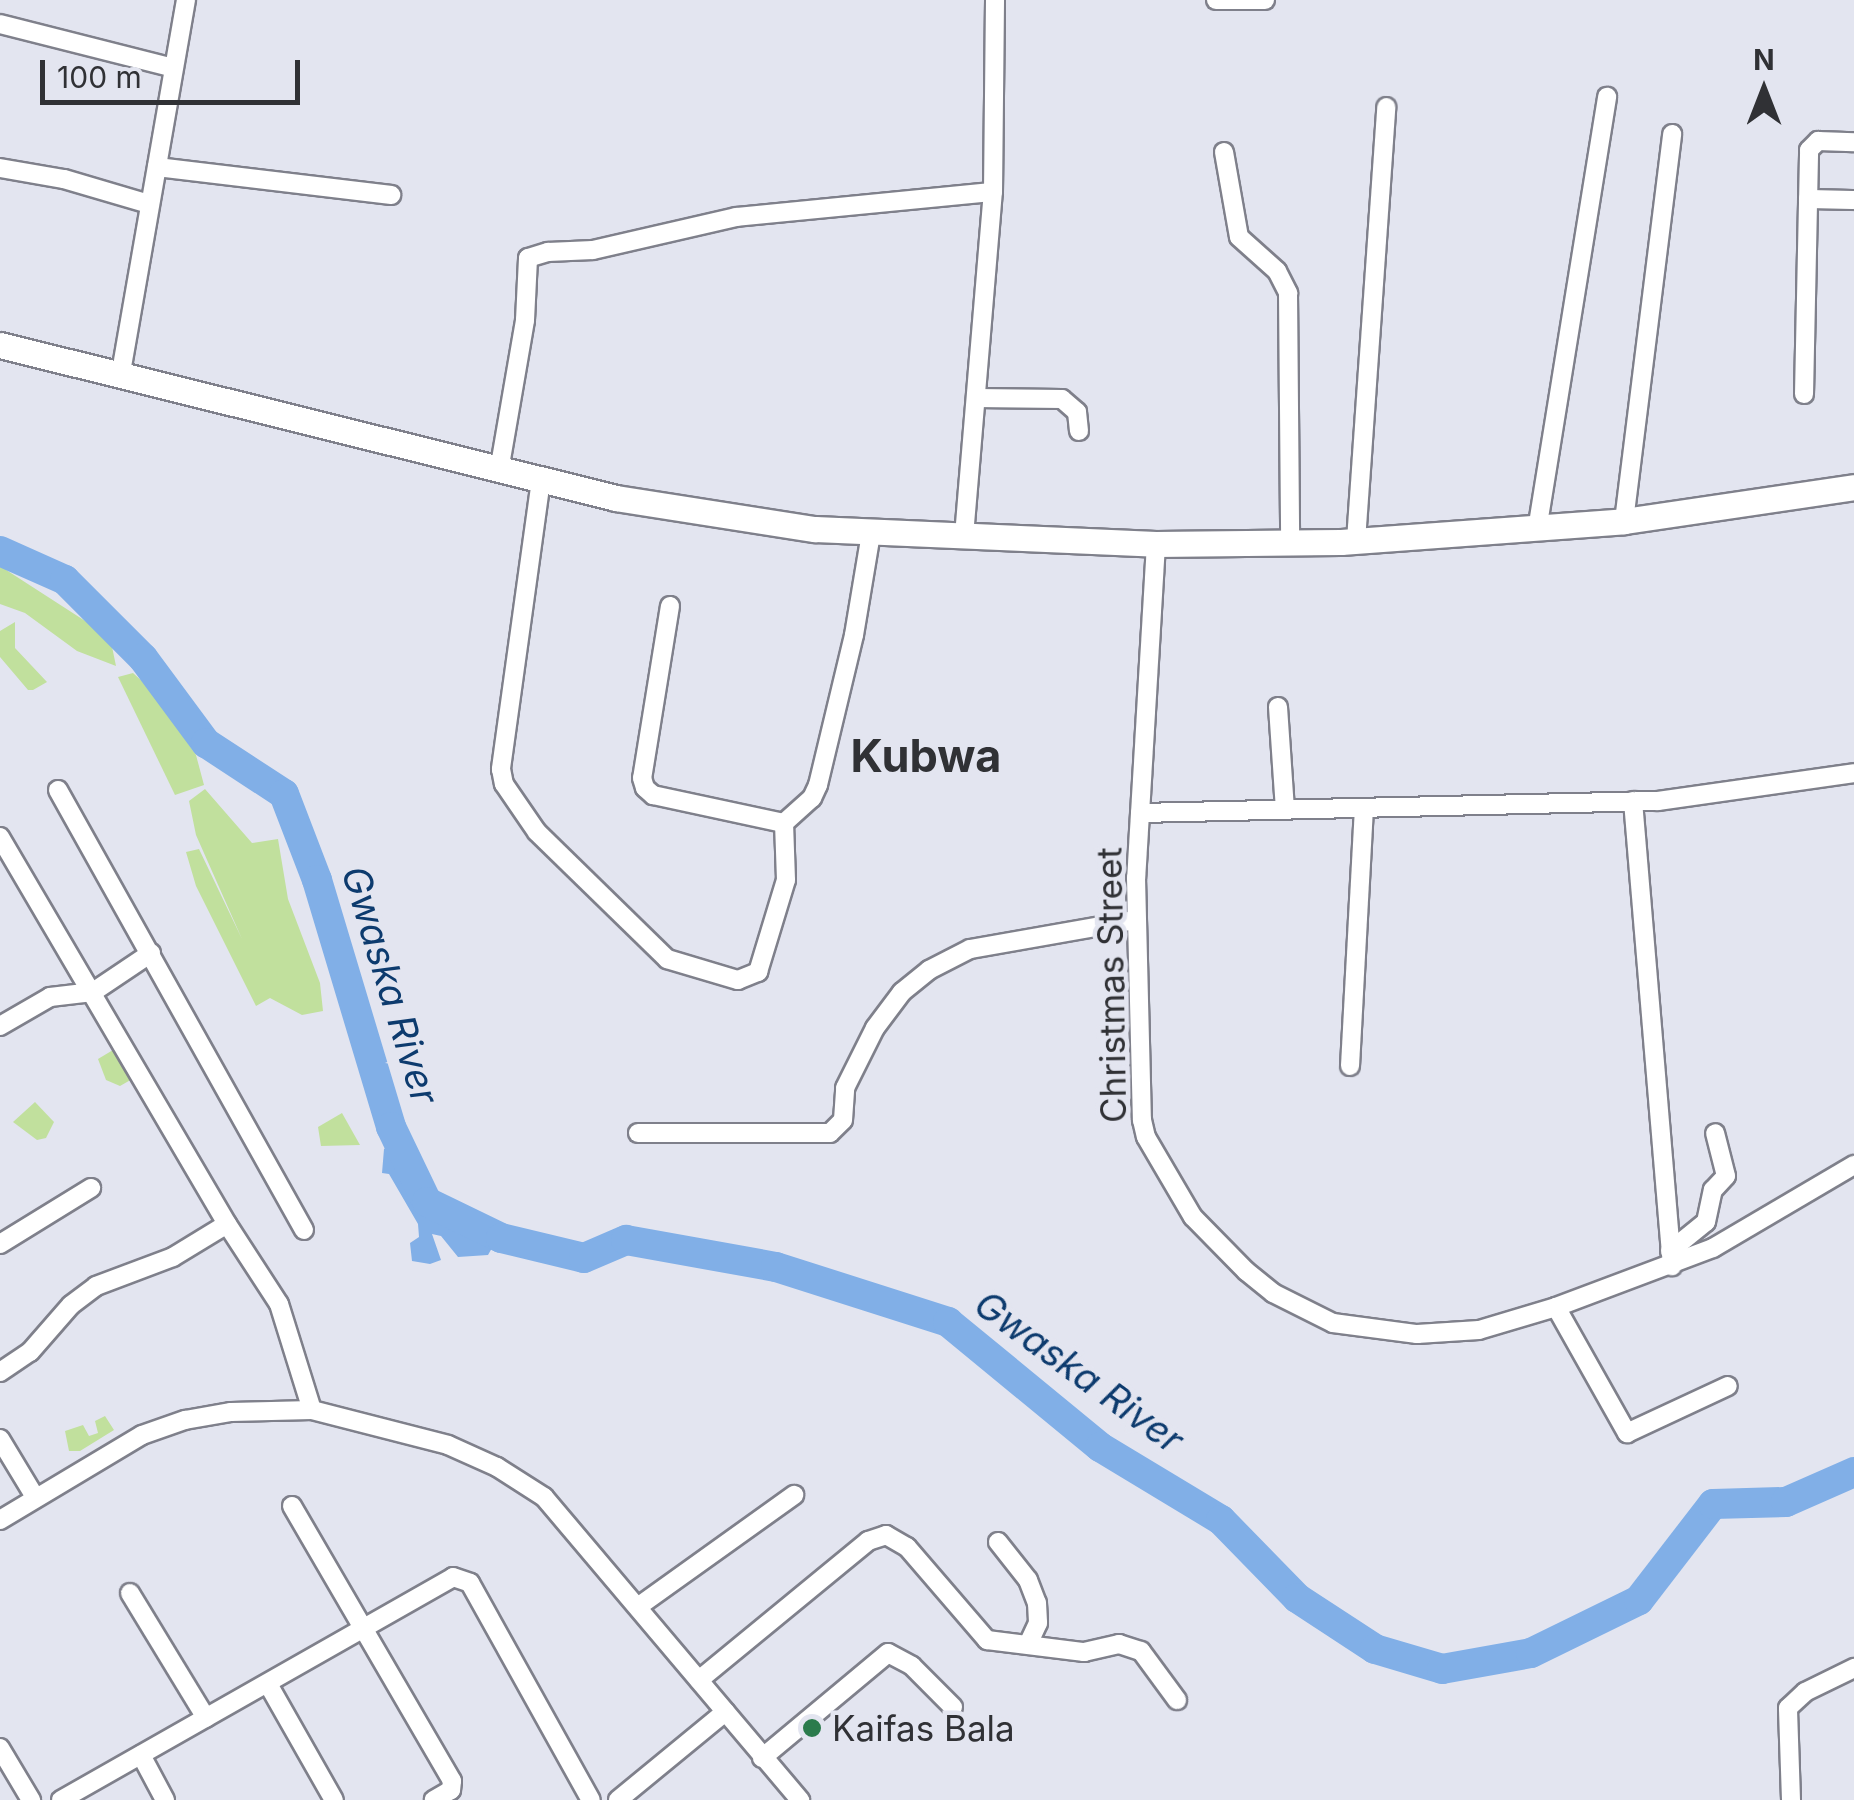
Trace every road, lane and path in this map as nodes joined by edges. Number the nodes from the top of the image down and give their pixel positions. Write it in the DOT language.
graph roads {
  1 [pos="186,0"];
  2 [pos="995,0"];
  3 [pos="1216,0"];
  4 [pos="1265,0"];
  5 [pos="0,24"];
  6 [pos="174,68"];
  7 [pos="1607,97"];
  8 [pos="1386,106"];
  9 [pos="1672,134"];
  10 [pos="1854,142"];
  11 [pos="1224,152"];
  12 [pos="157,167"];
  13 [pos="0,168"];
  14 [pos="993,192"];
  15 [pos="391,196"];
  16 [pos="1808,198"];
  17 [pos="1854,200"];
  18 [pos="149,204"];
  19 [pos="0,345"];
  20 [pos="120,378"];
  21 [pos="1804,394"];
  22 [pos="976,398"];
  23 [pos="1079,430"];
  24 [pos="499,471"];
  25 [pos="541,480"];
  26 [pos="1854,488"];
  27 [pos="1624,521"];
  28 [pos="1536,530"];
  29 [pos="872,533"];
  30 [pos="964,536"];
  31 [pos="1356,541"];
  32 [pos="1290,542"];
  33 [pos="1156,544"];
  34 [pos="670,606"];
  35 [pos="1278,707"];
  36 [pos="1854,773"];
  37 [pos="58,790"];
  38 [pos="1633,801"];
  39 [pos="1364,808"];
  40 [pos="1286,810"];
  41 [pos="1140,813"];
  42 [pos="784,823"];
  43 [pos="0,836"];
  44 [pos="1135,920"];
  45 [pos="151,953"];
  46 [pos="92,992"];
  47 [pos="1,1024"];
  48 [pos="1350,1066"];
  49 [pos="638,1132"];
  50 [pos="1715,1133"];
  51 [pos="1854,1166"];
  52 [pos="90,1188"];
  53 [pos="227,1224"];
  54 [pos="304,1230"];
  55 [pos="0,1244"];
  56 [pos="1671,1258"];
  57 [pos="1556,1307"];
  58 [pos="0,1372"];
  59 [pos="1728,1386"];
  60 [pos="312,1410"];
  61 [pos="0,1439"];
  62 [pos="794,1495"];
  63 [pos="35,1497"];
  64 [pos="292,1506"];
  65 [pos="0,1520"];
  66 [pos="998,1542"];
  67 [pos="130,1594"];
  68 [pos="638,1606"];
  69 [pos="364,1628"];
  70 [pos="1028,1644"];
  71 [pos="1854,1668"];
  72 [pos="699,1680"];
  73 [pos="268,1684"];
  74 [pos="1178,1700"];
  75 [pos="953,1707"];
  76 [pos="725,1712"];
  77 [pos="206,1718"];
  78 [pos="0,1748"];
  79 [pos="141,1755"];
  80 [pos="762,1758"];
  81 [pos="31,1800"];
  82 [pos="61,1800"];
  83 [pos="165,1800"];
  84 [pos="334,1800"];
  85 [pos="434,1800"];
  86 [pos="590,1800"];
  87 [pos="618,1800"];
  88 [pos="800,1800"];
  89 [pos="1791,1800"];
  1 -- 6 [label="street"];
  2 -- 14 [label="street"];
  3 -- 4 [label="street"];
  5 -- 6 [label="street"];
  6 -- 12 [label="street"];
  7 -- 28 [label="street"];
  8 -- 31 [label="street"];
  9 -- 27 [label="street"];
  10 -- 16 [label="street"];
  11 -- 32 [label="street"];
  12 -- 15 [label="street"];
  12 -- 18 [label="street"];
  13 -- 18 [label="street"];
  14 -- 22 [label="street"];
  14 -- 24 [label="street"];
  16 -- 17 [label="street"];
  16 -- 21 [label="street"];
  18 -- 20 [label="street"];
  19 -- 20 [label="main road"];
  20 -- 24 [label="main road"];
  22 -- 23 [label="street"];
  22 -- 30 [label="street"];
  24 -- 25 [label="main road"];
  25 -- 29 [label="main road"];
  25 -- 42 [label="street"];
  26 -- 27 [label="main road"];
  27 -- 28 [label="main road"];
  28 -- 31 [label="main road"];
  29 -- 30 [label="main road"];
  29 -- 42 [label="street"];
  30 -- 33 [label="main road"];
  31 -- 32 [label="main road"];
  32 -- 33 [label="main road"];
  33 -- 41 [label="street, Christmas Street"];
  34 -- 42 [label="street"];
  35 -- 40 [label="street"];
  36 -- 38 [label="street"];
  37 -- 45 [label="street"];
  38 -- 39 [label="street"];
  38 -- 56 [label="street"];
  39 -- 40 [label="street"];
  39 -- 48 [label="street"];
  40 -- 41 [label="street"];
  41 -- 44 [label="street, Christmas Street"];
  43 -- 46 [label="street"];
  44 -- 49 [label="street"];
  44 -- 57 [label="street, Christmas Street"];
  45 -- 46 [label="street"];
  45 -- 54 [label="street"];
  46 -- 47 [label="street"];
  46 -- 53 [label="street"];
  50 -- 56 [label="street"];
  51 -- 56 [label="street, Christmas Street"];
  52 -- 55 [label="street"];
  53 -- 58 [label="street"];
  53 -- 60 [label="street"];
  56 -- 57 [label="street, Christmas Street"];
  57 -- 59 [label="street"];
  60 -- 63 [label="street"];
  60 -- 68 [label="street"];
  61 -- 63 [label="street"];
  62 -- 68 [label="street"];
  63 -- 65 [label="street"];
  64 -- 69 [label="street"];
  66 -- 70 [label="street"];
  67 -- 77 [label="street"];
  68 -- 72 [label="street"];
  69 -- 73 [label="street"];
  69 -- 85 [label="street"];
  69 -- 86 [label="street"];
  70 -- 72 [label="street"];
  70 -- 74 [label="street"];
  71 -- 89 [label="street"];
  72 -- 76 [label="street"];
  73 -- 77 [label="street"];
  73 -- 84 [label="street"];
  75 -- 80 [label="street"];
  76 -- 80 [label="street"];
  76 -- 87 [label="street"];
  77 -- 79 [label="street"];
  78 -- 81 [label="street"];
  79 -- 82 [label="street"];
  79 -- 83 [label="street"];
  80 -- 88 [label="street"];
}
